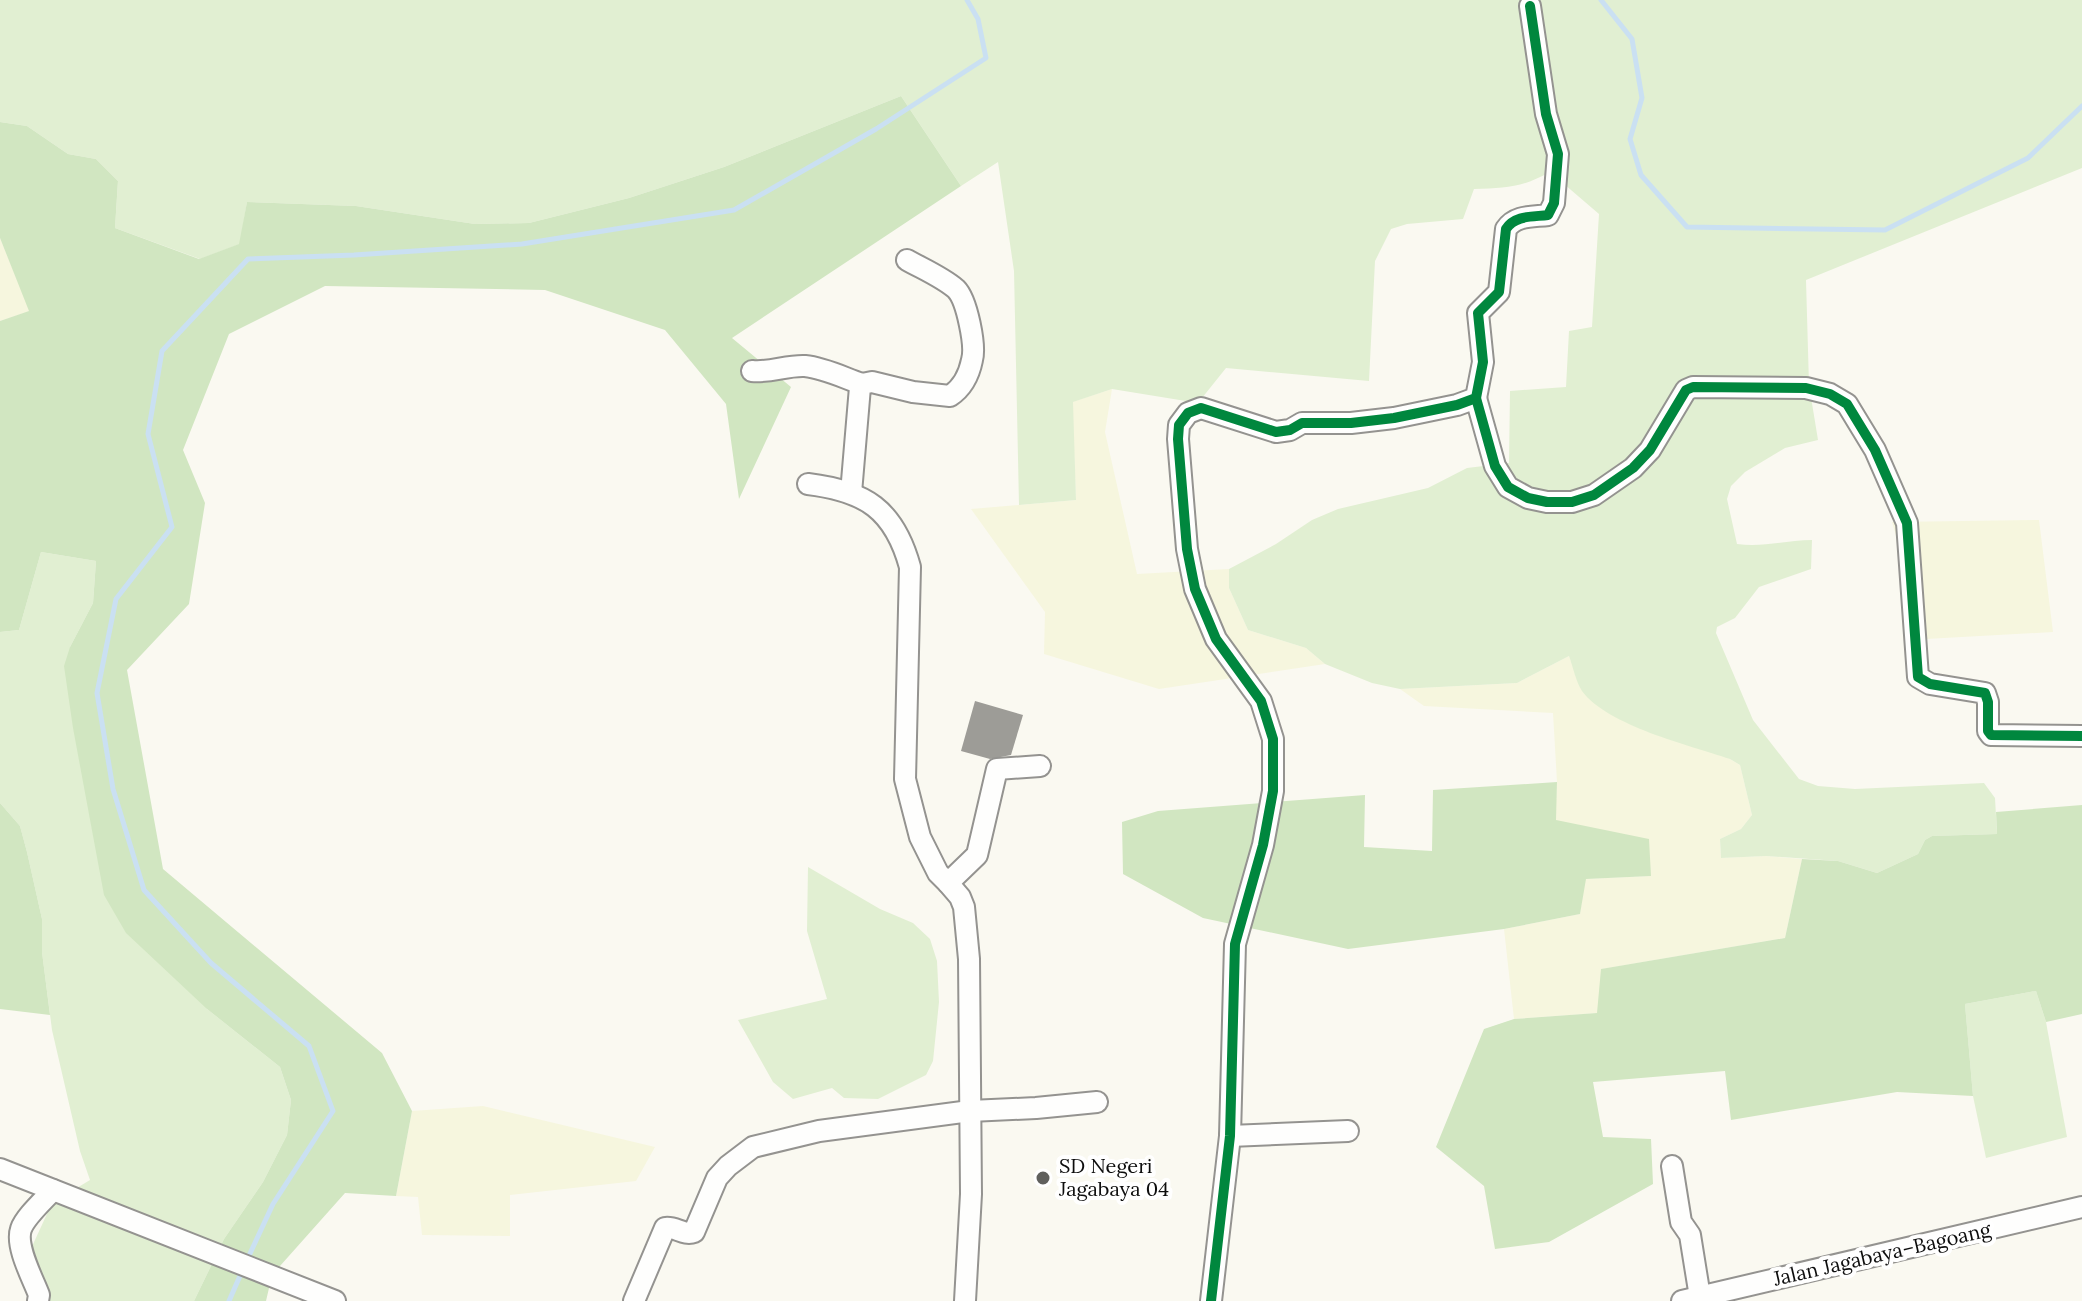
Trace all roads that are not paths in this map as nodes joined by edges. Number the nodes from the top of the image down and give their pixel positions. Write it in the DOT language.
graph roads {
  1 [pos="1530,6"];
  2 [pos="907,260"];
  3 [pos="752,371"];
  4 [pos="862,384"];
  5 [pos="1476,398"];
  6 [pos="808,484"];
  7 [pos="851,493"];
  8 [pos="2082,736"];
  9 [pos="1040,766"];
  10 [pos="948,883"];
  11 [pos="1097,1102"];
  12 [pos="970,1111"];
  13 [pos="1348,1131"];
  14 [pos="1230,1136"];
  15 [pos="1672,1166"];
  16 [pos="0,1169"];
  17 [pos="53,1190"];
  18 [pos="2082,1207"];
  19 [pos="1691,1299"];
  20 [pos="38,1301"];
  21 [pos="335,1301"];
  22 [pos="634,1301"];
  23 [pos="965,1301"];
  24 [pos="1211,1301"];
  1 -- 5 [label="street"];
  2 -- 4 [label="street"];
  3 -- 4 [label="street"];
  4 -- 7 [label="street"];
  5 -- 8 [label="street"];
  5 -- 14 [label="street"];
  6 -- 7 [label="street"];
  7 -- 10 [label="street"];
  9 -- 10 [label="street"];
  10 -- 12 [label="street"];
  11 -- 12 [label="street"];
  12 -- 22 [label="street"];
  12 -- 23 [label="street"];
  13 -- 14 [label="street"];
  14 -- 24 [label="street"];
  15 -- 19 [label="street"];
  16 -- 17 [label="street"];
  17 -- 20 [label="street"];
  17 -- 21 [label="street"];
  18 -- 19 [label="street, Jalan Jagabaya–Bagoang"];
}
